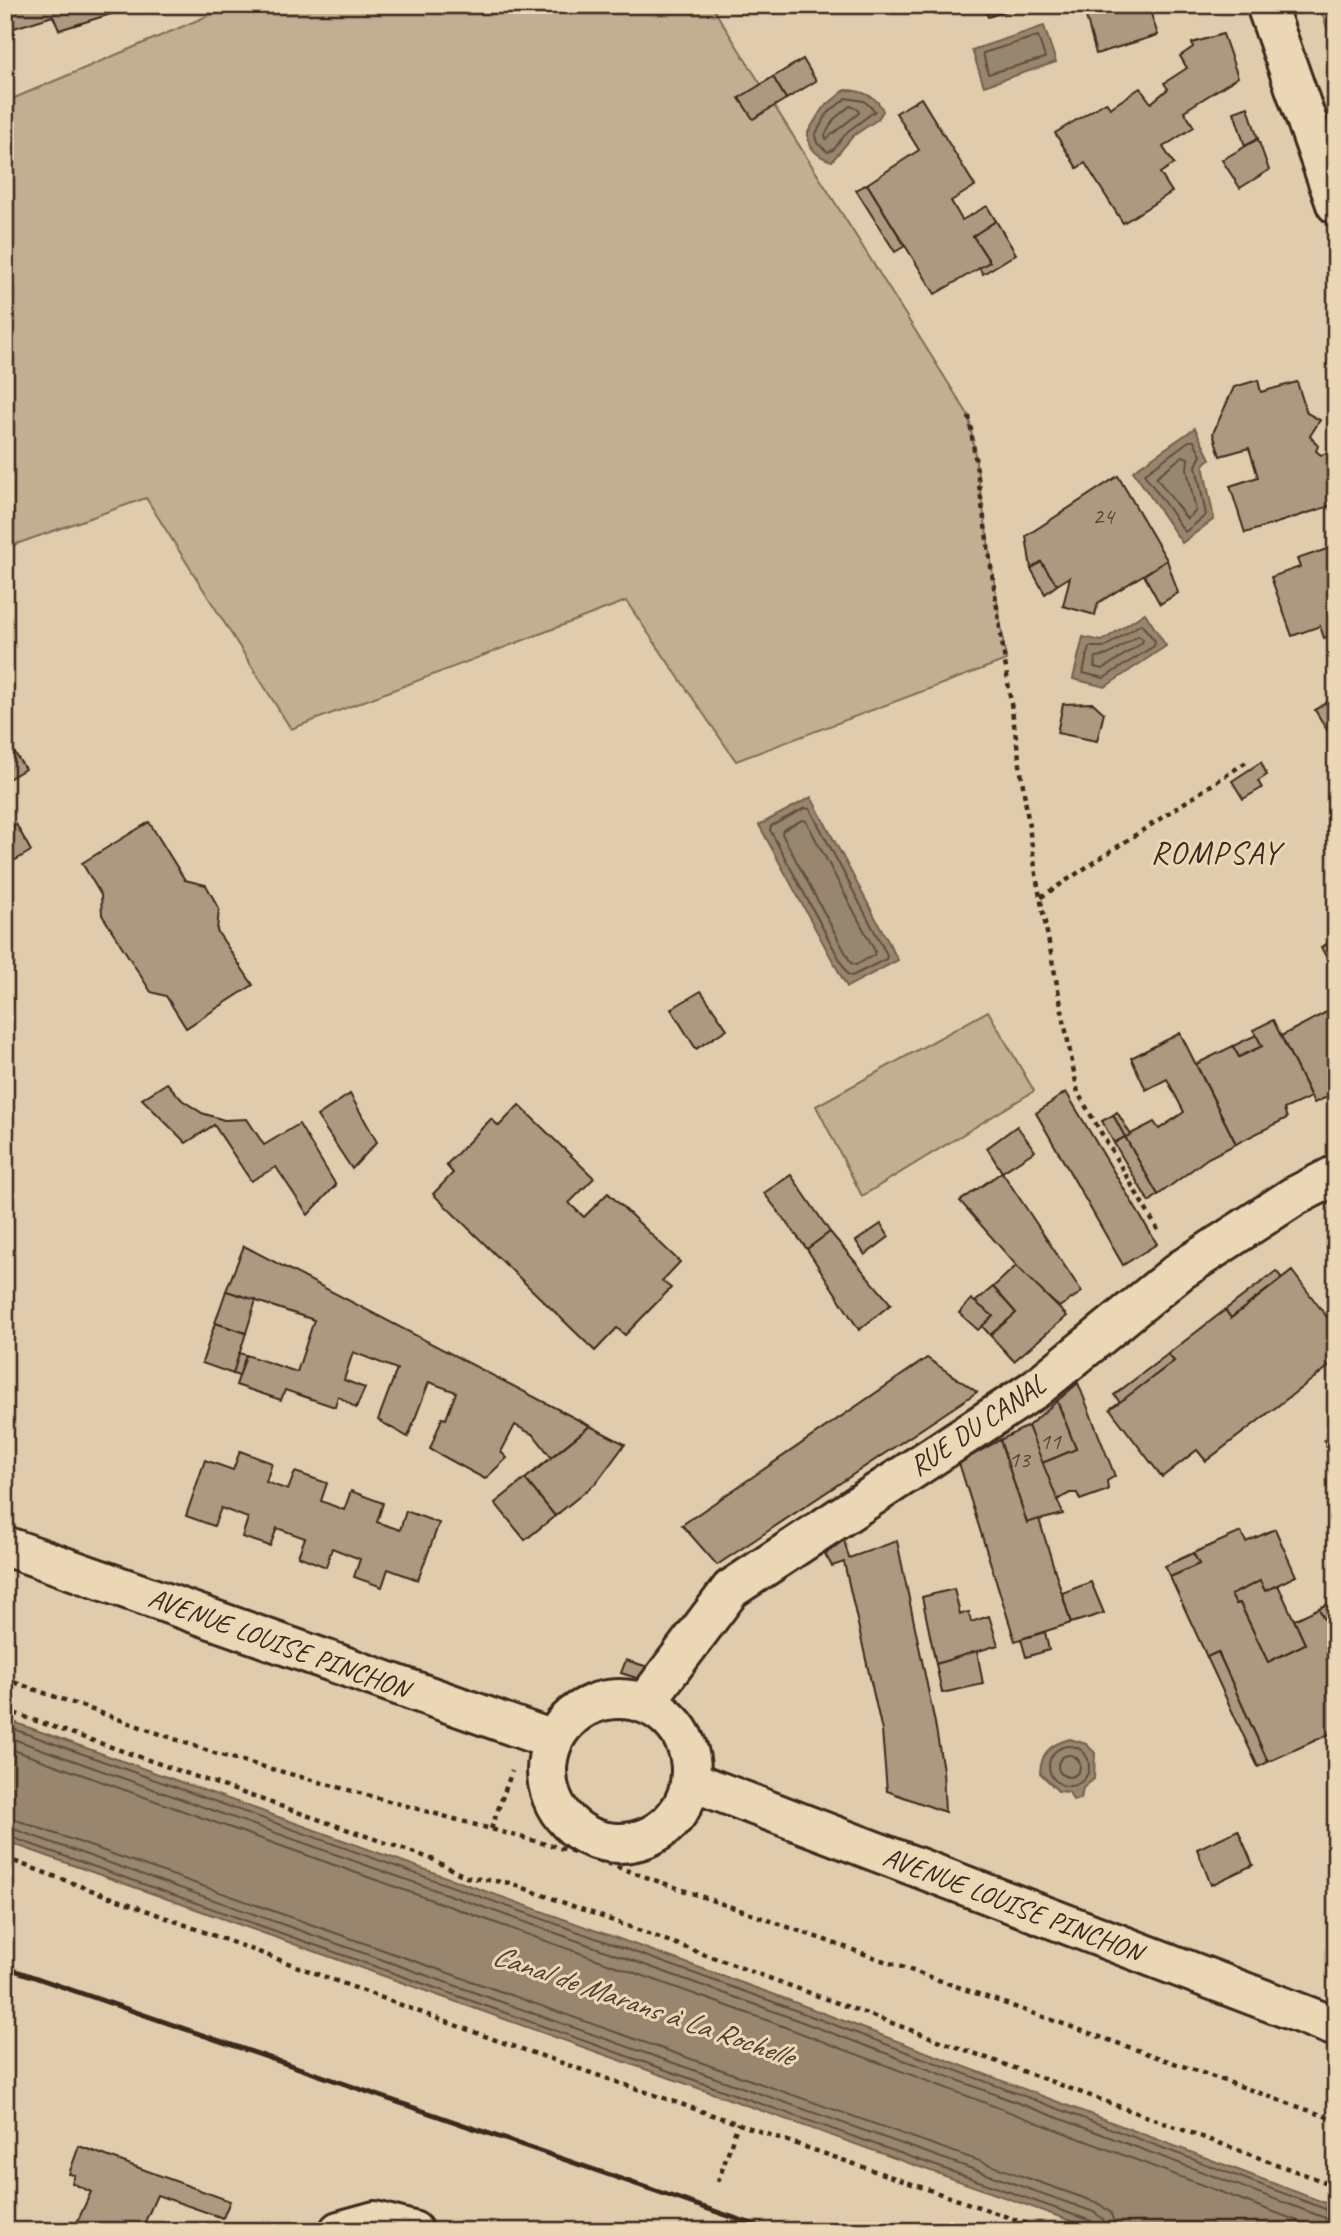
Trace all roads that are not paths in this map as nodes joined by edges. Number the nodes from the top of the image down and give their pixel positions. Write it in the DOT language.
graph roads {
  1 [pos="1266,5"];
  2 [pos="1336,204"];
  3 [pos="1336,1175"];
  4 [pos="5,1546"];
  5 [pos="645,1703"];
  6 [pos="540,1736"];
  7 [pos="691,1781"];
  8 [pos="1336,2027"];
  9 [pos="339,2231"];
  10 [pos="413,2231"];
  1 -- 2 [label="street"];
  3 -- 5 [label="street, RUE DU CANAL"];
  4 -- 6 [label="street, AVENUE LOUISE PINCHON"];
  5 -- 6 [label="street"];
  5 -- 7 [label="street"];
  6 -- 7 [label="street"];
  7 -- 8 [label="street, AVENUE LOUISE PINCHON"];
  9 -- 10 [label="street"];
}
